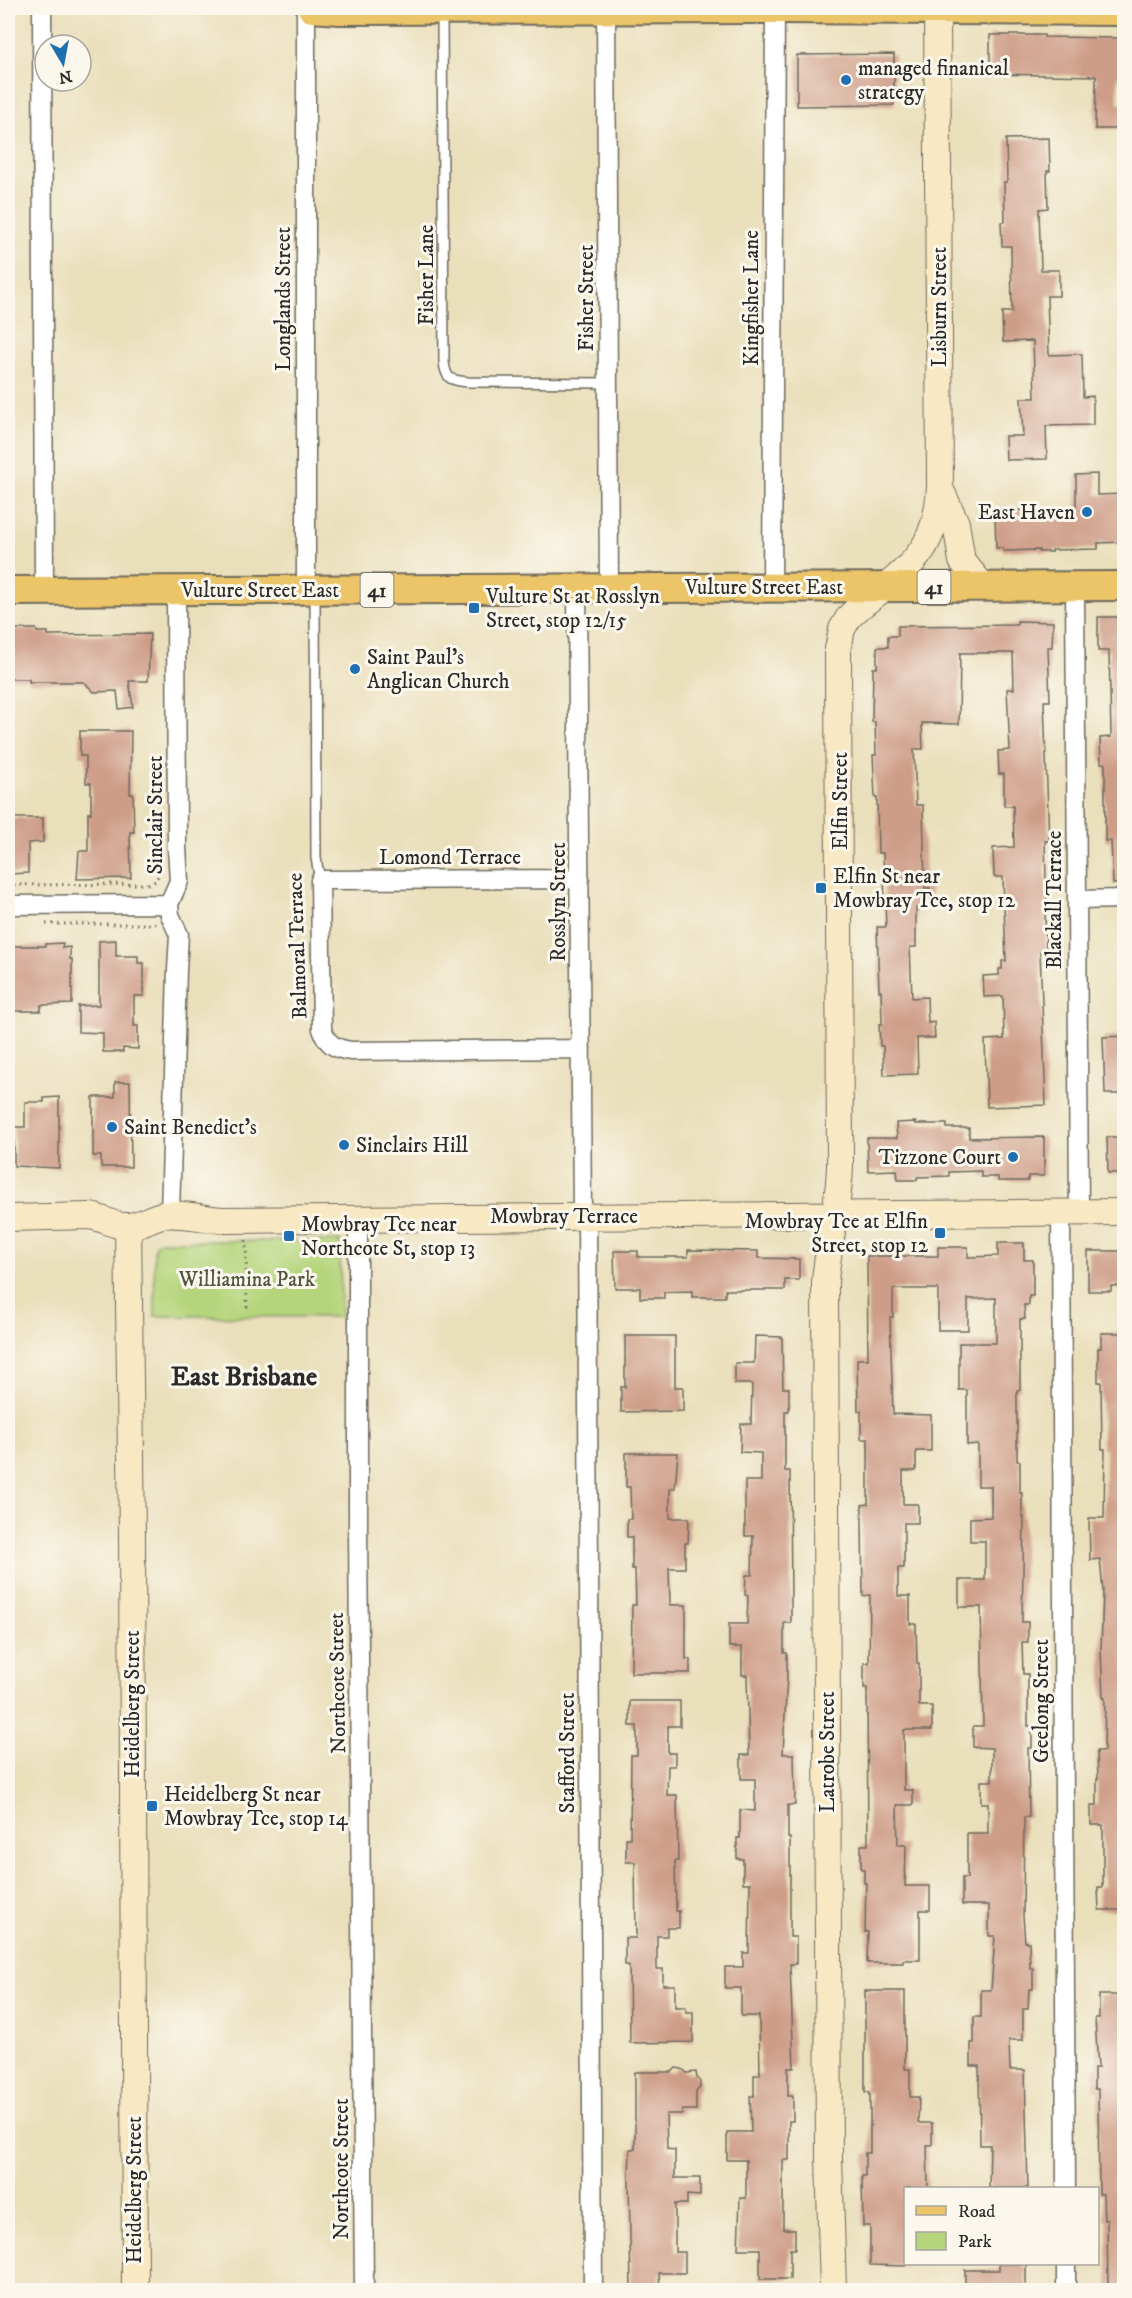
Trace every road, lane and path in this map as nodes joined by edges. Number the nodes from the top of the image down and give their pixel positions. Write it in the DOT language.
graph roads {
  1 [pos="42,8"];
  2 [pos="306,8"];
  3 [pos="312,8"];
  4 [pos="606,8"];
  5 [pos="772,8"];
  6 [pos="442,9"];
  7 [pos="937,9"];
  8 [pos="1125,11"];
  9 [pos="609,383"];
  10 [pos="940,487"];
  11 [pos="983,586"];
  12 [pos="1075,586"];
  13 [pos="1125,586"];
  14 [pos="772,587"];
  15 [pos="885,587"];
  16 [pos="578,588"];
  17 [pos="609,588"];
  18 [pos="310,590"];
  19 [pos="8,591"];
  20 [pos="44,591"];
  21 [pos="176,591"];
  22 [pos="580,879"];
  23 [pos="320,880"];
  24 [pos="8,885"];
  25 [pos="147,891"];
  26 [pos="1125,899"];
  27 [pos="1077,900"];
  28 [pos="169,904"];
  29 [pos="8,905"];
  30 [pos="43,924"];
  31 [pos="158,924"];
  32 [pos="581,1048"];
  33 [pos="1070,1212"];
  34 [pos="1125,1212"];
  35 [pos="836,1214"];
  36 [pos="170,1215"];
  37 [pos="584,1215"];
  38 [pos="8,1218"];
  39 [pos="358,1219"];
  40 [pos="128,1226"];
  41 [pos="246,1239"];
  42 [pos="247,1310"];
  43 [pos="1066,2187"];
  44 [pos="1066,2265"];
  45 [pos="135,2290"];
  46 [pos="364,2290"];
  47 [pos="593,2290"];
  48 [pos="833,2290"];
  49 [pos="1066,2290"];
  1 -- 20 [label="street"];
  2 -- 18 [label="street, Longlands Street"];
  3 -- 6 [label="main road"];
  4 -- 5 [label="main road"];
  4 -- 6 [label="main road"];
  4 -- 9 [label="street, Fisher Street"];
  5 -- 7 [label="main road"];
  5 -- 14 [label="street, Kingfisher Lane"];
  6 -- 9 [label="lane, Fisher Lane"];
  7 -- 8 [label="main road"];
  7 -- 10 [label="main road, Lisburn Street"];
  9 -- 17 [label="street, Fisher Street"];
  10 -- 11 [label="main road"];
  10 -- 15 [label="main road, Lisburn Street"];
  11 -- 12 [label="main road, Vulture Street East / 41"];
  11 -- 15 [label="main road, Vulture Street East / 41"];
  12 -- 13 [label="main road, Vulture Street East / 41"];
  12 -- 27 [label="street, Blackall Terrace"];
  14 -- 15 [label="main road, Vulture Street East / 41"];
  14 -- 17 [label="main road, Vulture Street East / 41"];
  15 -- 35 [label="main road, Elfin Street"];
  16 -- 17 [label="main road, Vulture Street East / 41"];
  16 -- 18 [label="main road, Vulture Street East / 41"];
  16 -- 22 [label="street, Rosslyn Street"];
  18 -- 21 [label="main road, Vulture Street East / 41"];
  18 -- 23 [label="lane, Balmoral Terrace"];
  19 -- 20 [label="main road, Vulture Street East / 41"];
  20 -- 21 [label="main road, Vulture Street East / 41"];
  21 -- 28 [label="street, Sinclair Street"];
  22 -- 23 [label="street, Lomond Terrace"];
  22 -- 32 [label="street, Rosslyn Street"];
  23 -- 32 [label="street, Balmoral Terrace"];
  24 -- 25 [label="path"];
  26 -- 27 [label="street"];
  27 -- 33 [label="street, Blackall Terrace"];
  28 -- 29 [label="street"];
  28 -- 36 [label="street, Sinclair Street"];
  30 -- 31 [label="path"];
  32 -- 37 [label="street, Rosslyn Street"];
  33 -- 34 [label="main road, Mowbray Terrace"];
  33 -- 35 [label="main road, Mowbray Terrace"];
  33 -- 43 [label="street, Geelong Street"];
  35 -- 37 [label="main road, Mowbray Terrace"];
  35 -- 48 [label="main road, Latrobe Street"];
  36 -- 39 [label="main road, Mowbray Terrace"];
  36 -- 40 [label="main road, Mowbray Terrace"];
  37 -- 39 [label="main road, Mowbray Terrace"];
  37 -- 47 [label="street, Stafford Street"];
  38 -- 40 [label="main road"];
  39 -- 46 [label="street, Northcote Street"];
  40 -- 45 [label="main road, Heidelberg Street"];
  41 -- 42 [label="path"];
  44 -- 49 [label="street"];
}
